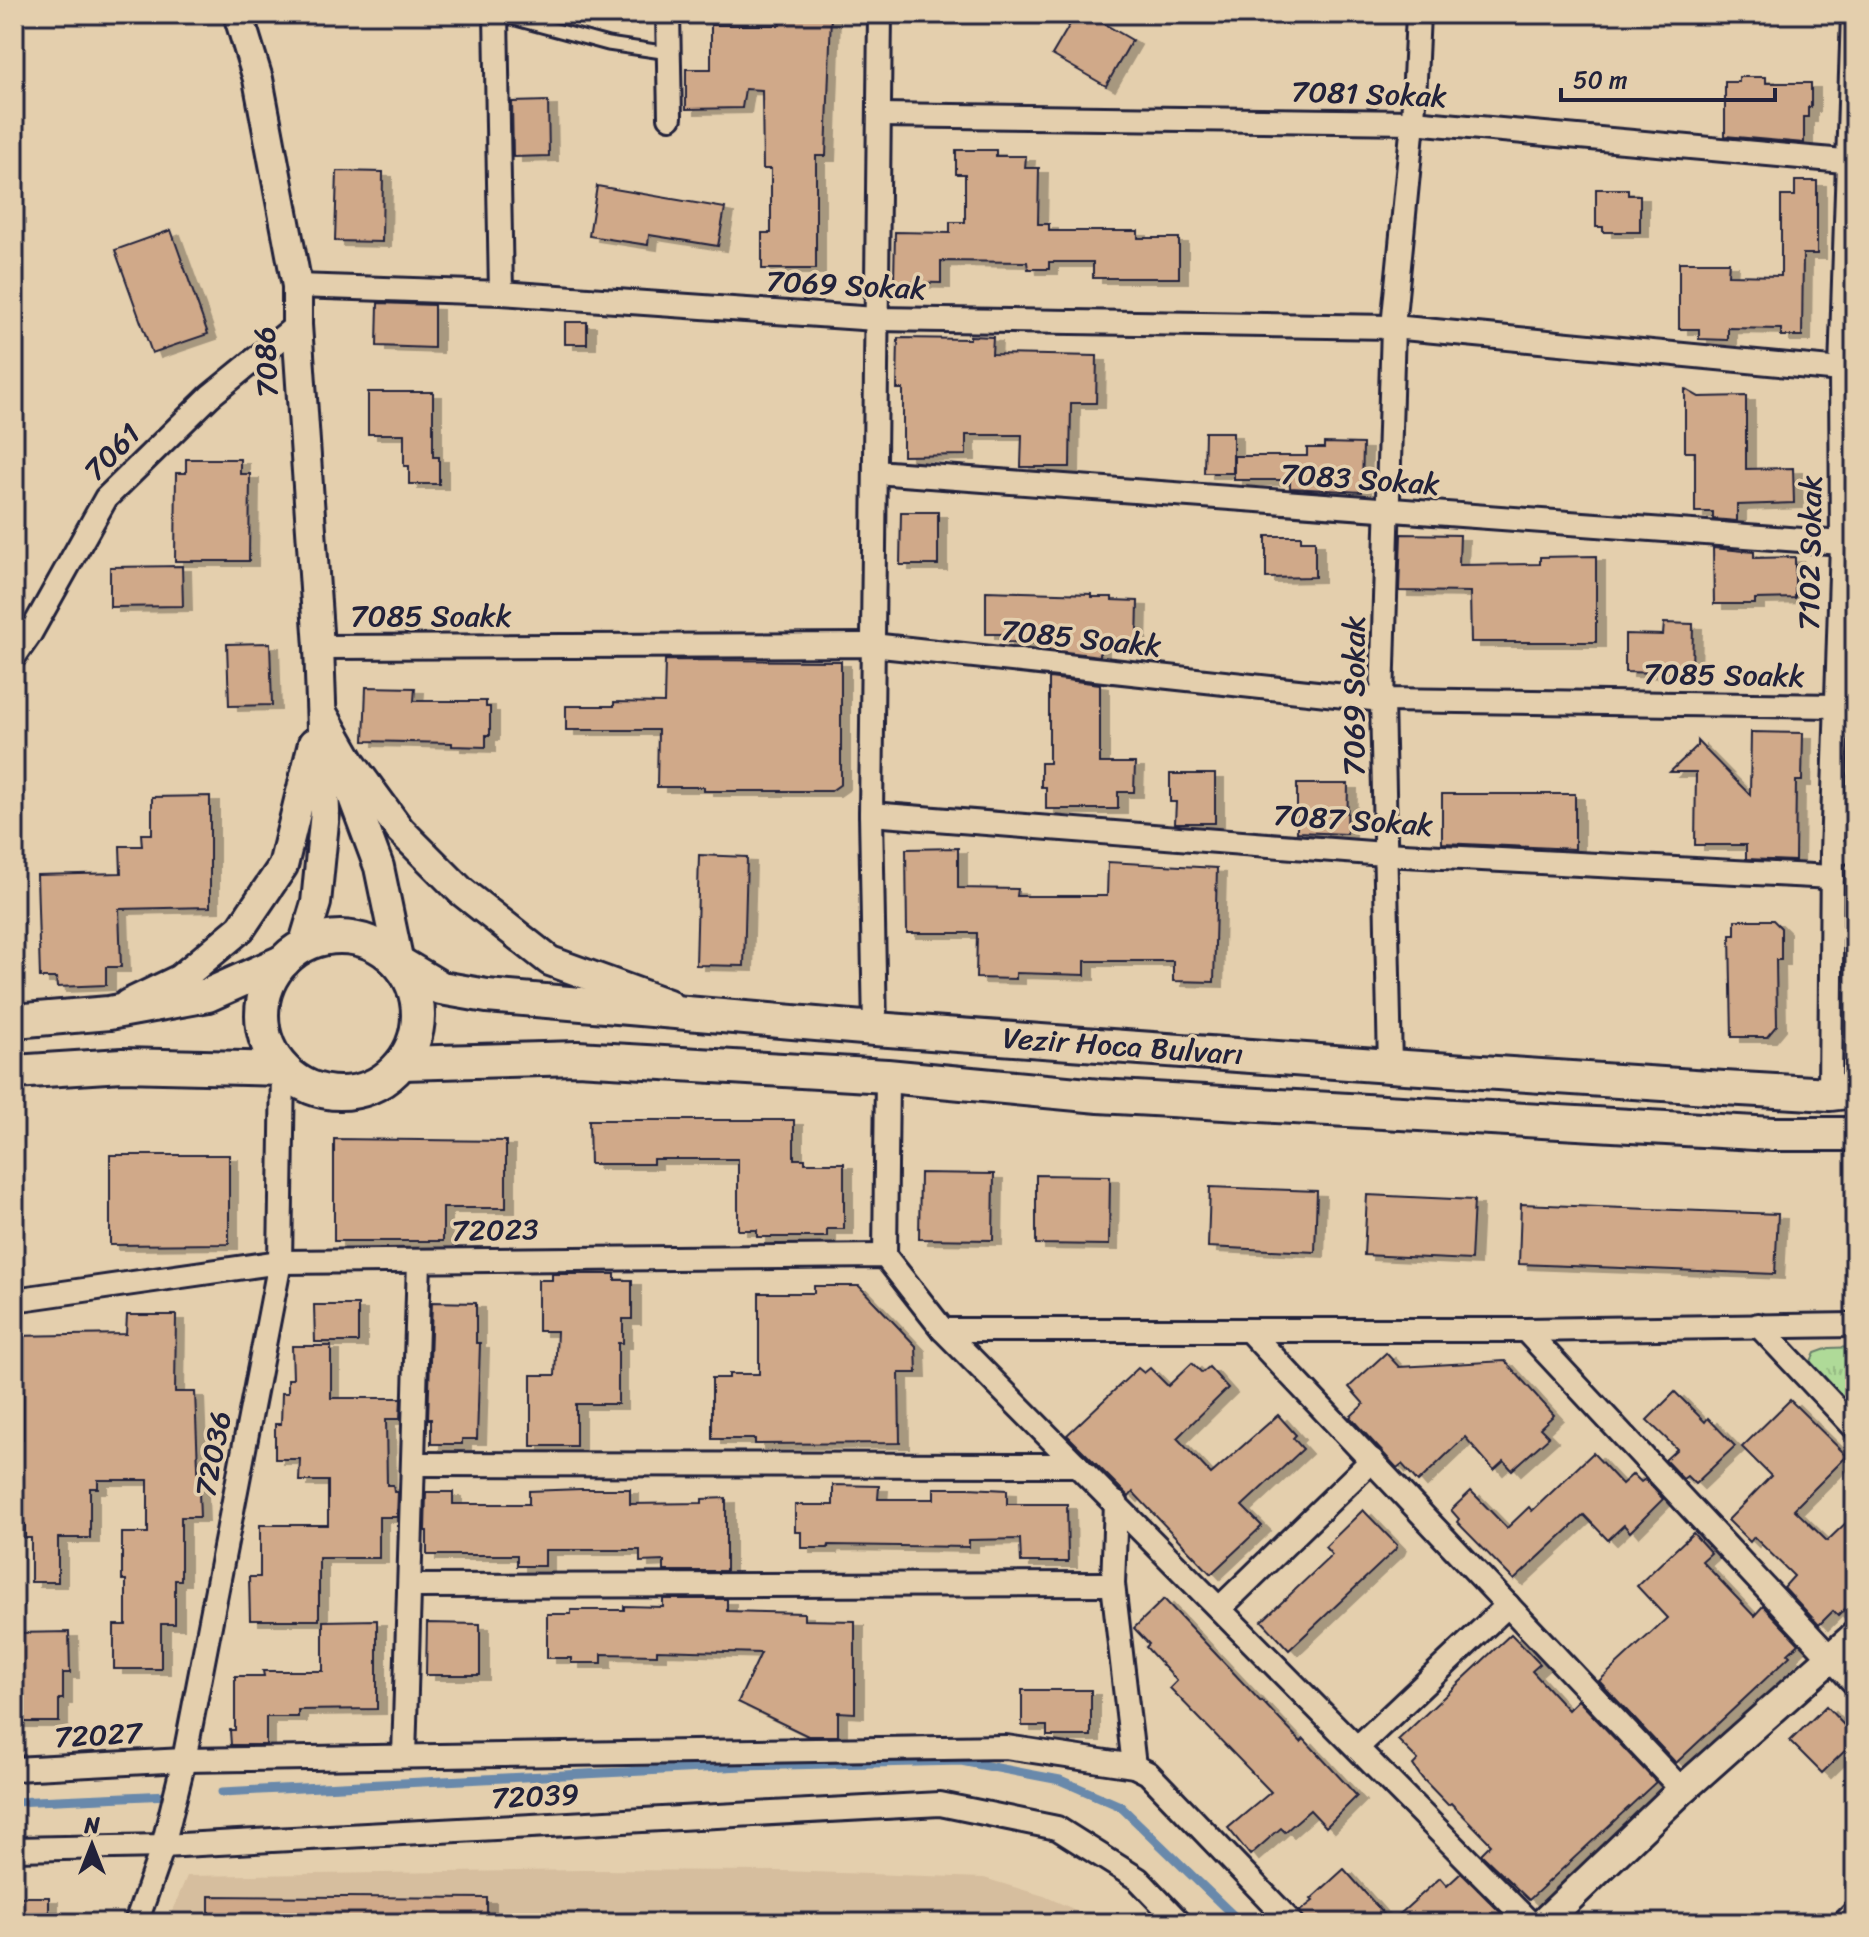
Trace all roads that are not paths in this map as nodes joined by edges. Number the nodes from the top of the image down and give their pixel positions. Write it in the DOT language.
graph roads {
  1 [pos="238,14"];
  2 [pos="497,14"];
  3 [pos="668,14"];
  4 [pos="880,14"];
  5 [pos="1418,14"];
  6 [pos="1853,14"];
  7 [pos="669,53"];
  8 [pos="879,115"];
  9 [pos="670,117"];
  10 [pos="1413,122"];
  11 [pos="1851,162"];
  12 [pos="297,286"];
  13 [pos="501,293"];
  14 [pos="876,319"];
  15 [pos="297,325"];
  16 [pos="1393,327"];
  17 [pos="1841,370"];
  18 [pos="875,472"];
  19 [pos="1387,511"];
  20 [pos="1842,543"];
  21 [pos="872,645"];
  22 [pos="319,647"];
  23 [pos="14,657"];
  24 [pos="1382,700"];
  25 [pos="1836,706"];
  26 [pos="321,712"];
  27 [pos="871,814"];
  28 [pos="1855,850"];
  29 [pos="1384,854"];
  30 [pos="1832,854"];
  31 [pos="1832,877"];
  32 [pos="293,954"];
  33 [pos="399,963"];
  34 [pos="109,1013"];
  35 [pos="699,1014"];
  36 [pos="14,1021"];
  37 [pos="875,1029"];
  38 [pos="403,1063"];
  39 [pos="1390,1066"];
  40 [pos="283,1069"];
  41 [pos="14,1072"];
  42 [pos="887,1076"];
  43 [pos="1843,1093"];
  44 [pos="1855,1134"];
  45 [pos="885,1256"];
  46 [pos="419,1261"];
  47 [pos="280,1262"];
  48 [pos="14,1300"];
  49 [pos="1758,1325"];
  50 [pos="1855,1325"];
  51 [pos="943,1330"];
  52 [pos="1525,1330"];
  53 [pos="1250,1332"];
  54 [pos="1855,1428"];
  55 [pos="1372,1460"];
  56 [pos="413,1464"];
  57 [pos="1077,1465"];
  58 [pos="1116,1503"];
  59 [pos="1113,1584"];
  60 [pos="411,1586"];
  61 [pos="1508,1605"];
  62 [pos="1220,1608"];
  63 [pos="1855,1636"];
  64 [pos="1831,1658"];
  65 [pos="1855,1684"];
  66 [pos="1361,1744"];
  67 [pos="404,1756"];
  68 [pos="184,1760"];
  69 [pos="1134,1766"];
  70 [pos="14,1769"];
  71 [pos="1682,1790"];
  72 [pos="163,1846"];
  73 [pos="14,1849"];
  74 [pos="1855,1912"];
  75 [pos="136,1923"];
  76 [pos="1180,1923"];
  77 [pos="1292,1923"];
  78 [pos="1530,1923"];
  79 [pos="1543,1923"];
  80 [pos="1844,1923"];
  1 -- 12 [label="street, 7086"];
  2 -- 7 [label="lane"];
  2 -- 13 [label="street"];
  3 -- 7 [label="street"];
  4 -- 8 [label="street"];
  5 -- 10 [label="street, 7069 Sokak"];
  6 -- 11 [label="street, 7102 Sokak"];
  7 -- 9 [label="street"];
  8 -- 10 [label="street, 7081 Sokak"];
  8 -- 14 [label="street"];
  10 -- 11 [label="street, 7081 Sokak"];
  10 -- 16 [label="street, 7069 Sokak"];
  11 -- 17 [label="street, 7102 Sokak"];
  12 -- 13 [label="street, 7069 Sokak"];
  12 -- 15 [label="street, 7086"];
  13 -- 14 [label="street, 7069 Sokak"];
  14 -- 16 [label="street, 7069 Sokak"];
  14 -- 18 [label="street"];
  15 -- 22 [label="street, 7086"];
  15 -- 23 [label="street, 7061"];
  16 -- 17 [label="street, 7069 Sokak"];
  16 -- 19 [label="street, 7069 Sokak"];
  17 -- 20 [label="street, 7102 Sokak"];
  18 -- 19 [label="street, 7083 Sokak"];
  18 -- 21 [label="street"];
  19 -- 20 [label="street, 7083 Sokak"];
  19 -- 24 [label="street, 7069 Sokak"];
  20 -- 25 [label="street, 7102 Sokak"];
  21 -- 22 [label="street, 7085 Soakk"];
  21 -- 24 [label="street, 7085 Soakk"];
  21 -- 27 [label="street"];
  22 -- 26 [label="street, 7086"];
  24 -- 25 [label="street, 7085 Soakk"];
  24 -- 29 [label="street, 7069 Sokak"];
  25 -- 30 [label="street, 7102 Sokak"];
  26 -- 32 [label="street, 7086"];
  26 -- 33 [label="street"];
  26 -- 34 [label="street"];
  26 -- 35 [label="street"];
  27 -- 29 [label="street, 7087 Sokak"];
  27 -- 37 [label="street"];
  28 -- 30 [label="street"];
  29 -- 31 [label="street, 7087 Sokak"];
  29 -- 39 [label="street, 7069 Sokak"];
  30 -- 31 [label="street, 7102 Sokak"];
  31 -- 43 [label="street, 7102 Sokak"];
  32 -- 33 [label="main road"];
  32 -- 34 [label="main road"];
  32 -- 40 [label="main road"];
  33 -- 35 [label="main road, Vezir Hoca Bulvarı"];
  33 -- 38 [label="main road"];
  34 -- 36 [label="main road"];
  35 -- 37 [label="main road, Vezir Hoca Bulvarı"];
  37 -- 39 [label="main road, Vezir Hoca Bulvarı"];
  38 -- 40 [label="main road"];
  38 -- 42 [label="main road, Vezir Hoca Bulvarı"];
  39 -- 43 [label="main road, Vezir Hoca Bulvarı"];
  40 -- 41 [label="main road"];
  40 -- 47 [label="street, 72036"];
  42 -- 44 [label="main road, Vezir Hoca Bulvarı"];
  42 -- 45 [label="street"];
  45 -- 46 [label="street, 72023"];
  45 -- 51 [label="street"];
  46 -- 47 [label="street, 72023"];
  46 -- 56 [label="street"];
  47 -- 48 [label="street, 72023"];
  47 -- 68 [label="street, 72036"];
  49 -- 50 [label="street"];
  49 -- 52 [label="street"];
  49 -- 54 [label="street"];
  51 -- 53 [label="street"];
  51 -- 57 [label="street"];
  52 -- 53 [label="street"];
  52 -- 64 [label="street"];
  53 -- 55 [label="street"];
  55 -- 61 [label="street"];
  55 -- 62 [label="street"];
  56 -- 57 [label="street"];
  56 -- 60 [label="street"];
  57 -- 58 [label="street"];
  58 -- 59 [label="street"];
  58 -- 62 [label="street"];
  59 -- 60 [label="street"];
  59 -- 69 [label="street"];
  60 -- 67 [label="street"];
  61 -- 66 [label="street"];
  61 -- 71 [label="street"];
  62 -- 78 [label="street"];
  63 -- 64 [label="street"];
  64 -- 65 [label="street"];
  64 -- 71 [label="street"];
  67 -- 68 [label="street, 72027"];
  67 -- 69 [label="street, 72027"];
  68 -- 70 [label="street, 72027"];
  68 -- 72 [label="street, 72036"];
  69 -- 77 [label="street"];
  71 -- 79 [label="street"];
  72 -- 73 [label="street, 72039"];
  72 -- 75 [label="street, 72036"];
  72 -- 76 [label="street, 72039"];
  74 -- 80 [label="street"];
}
